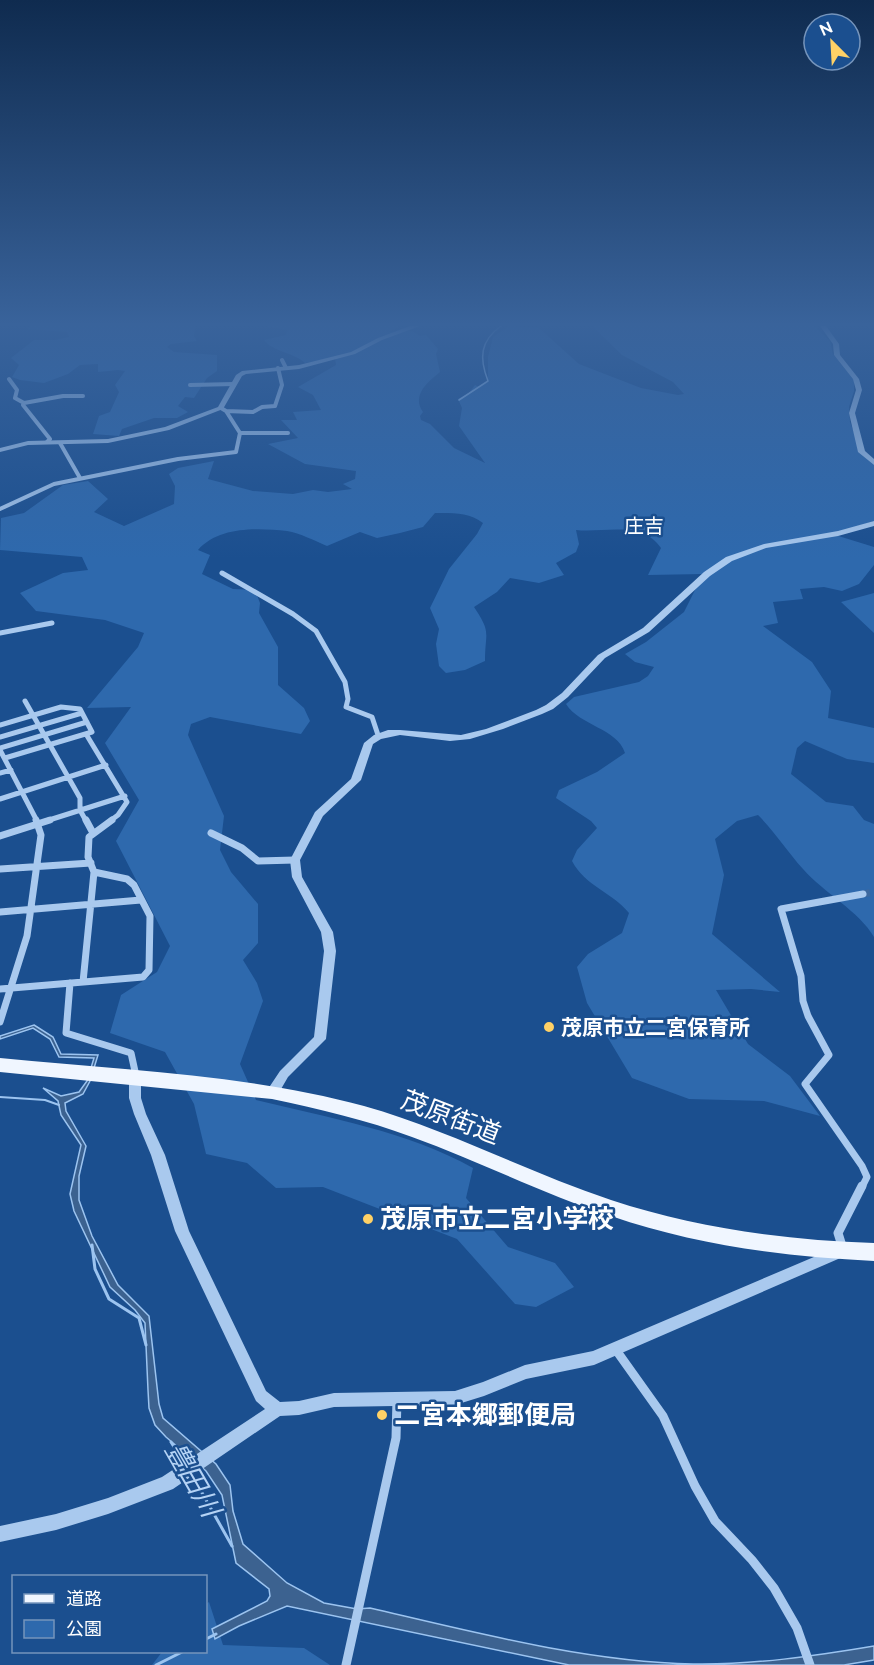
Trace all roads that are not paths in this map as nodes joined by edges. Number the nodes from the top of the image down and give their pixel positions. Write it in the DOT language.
graph roads {
  1 [pos="24,403"];
  2 [pos="226,404"];
  3 [pos="276,404"];
  4 [pos="855,404"];
  5 [pos="224,409"];
  6 [pos="240,433"];
  7 [pos="288,433"];
  8 [pos="47,442"];
  9 [pos="60,442"];
  10 [pos="0,450"];
  11 [pos="874,463"];
  12 [pos="80,478"];
  13 [pos="0,509"];
  14 [pos="874,523"];
  15 [pos="222,573"];
  16 [pos="52,623"];
  17 [pos="0,633"];
  18 [pos="25,701"];
  19 [pos="82,712"];
  20 [pos="33,716"];
  21 [pos="87,722"];
  22 [pos="0,725"];
  23 [pos="38,725"];
  24 [pos="44,734"];
  25 [pos="86,734"];
  26 [pos="378,735"];
  27 [pos="0,737"];
  28 [pos="50,745"];
  29 [pos="0,749"];
  30 [pos="4,758"];
  31 [pos="106,765"];
  32 [pos="11,770"];
  33 [pos="0,773"];
  34 [pos="68,777"];
  35 [pos="23,792"];
  36 [pos="125,796"];
  37 [pos="0,799"];
  38 [pos="80,810"];
  39 [pos="38,824"];
  40 [pos="211,832"];
  41 [pos="93,833"];
  42 [pos="0,836"];
  43 [pos="296,861"];
  44 [pos="91,862"];
  45 [pos="37,867"];
  46 [pos="0,869"];
  47 [pos="94,872"];
  48 [pos="863,894"];
  49 [pos="141,900"];
  50 [pos="90,905"];
  51 [pos="31,909"];
  52 [pos="0,912"];
  53 [pos="83,982"];
  54 [pos="70,983"];
  55 [pos="11,988"];
  56 [pos="0,989"];
  57 [pos="0,1022"];
  58 [pos="0,1065"];
  59 [pos="135,1078"];
  60 [pos="272,1092"];
  61 [pos="843,1251"];
  62 [pos="874,1252"];
  63 [pos="616,1350"];
  64 [pos="397,1398"];
  65 [pos="278,1408"];
  66 [pos="0,1534"];
  67 [pos="346,1665"];
  68 [pos="810,1665"];
  1 -- 8 [label="street"];
  2 -- 5 [label="street"];
  3 -- 5 [label="street"];
  4 -- 11 [label="street"];
  5 -- 6 [label="street"];
  5 -- 9 [label="street"];
  6 -- 7 [label="street"];
  6 -- 12 [label="street"];
  8 -- 9 [label="street"];
  8 -- 10 [label="street"];
  9 -- 12 [label="street"];
  12 -- 13 [label="street"];
  14 -- 26 [label="street"];
  15 -- 26 [label="street"];
  16 -- 17 [label="street"];
  18 -- 20 [label="street"];
  19 -- 20 [label="street"];
  19 -- 21 [label="street"];
  19 -- 23 [label="street"];
  20 -- 22 [label="street"];
  20 -- 23 [label="street"];
  21 -- 24 [label="street"];
  21 -- 25 [label="street"];
  23 -- 24 [label="street"];
  23 -- 27 [label="street"];
  24 -- 28 [label="street"];
  24 -- 29 [label="street"];
  25 -- 28 [label="street"];
  25 -- 31 [label="street"];
  26 -- 43 [label="street"];
  28 -- 30 [label="street"];
  28 -- 34 [label="street"];
  29 -- 30 [label="street"];
  30 -- 32 [label="street"];
  31 -- 34 [label="street"];
  31 -- 36 [label="street"];
  32 -- 33 [label="street"];
  32 -- 35 [label="street"];
  34 -- 35 [label="street"];
  34 -- 38 [label="street"];
  35 -- 37 [label="street"];
  35 -- 39 [label="street"];
  36 -- 38 [label="street"];
  36 -- 41 [label="street"];
  38 -- 39 [label="street"];
  38 -- 41 [label="street"];
  39 -- 42 [label="street"];
  39 -- 45 [label="street"];
  40 -- 43 [label="street"];
  41 -- 44 [label="street"];
  43 -- 60 [label="street"];
  44 -- 45 [label="street"];
  44 -- 47 [label="street"];
  45 -- 46 [label="street"];
  45 -- 51 [label="street"];
  47 -- 49 [label="street"];
  47 -- 50 [label="street"];
  48 -- 61 [label="street"];
  49 -- 50 [label="street"];
  49 -- 53 [label="street"];
  50 -- 51 [label="street"];
  50 -- 53 [label="street"];
  51 -- 52 [label="street"];
  51 -- 55 [label="street"];
  53 -- 54 [label="street"];
  54 -- 55 [label="street"];
  54 -- 59 [label="street"];
  55 -- 56 [label="street"];
  55 -- 57 [label="street"];
  58 -- 59 [label="main road, 茂原街道"];
  59 -- 60 [label="main road, 茂原街道"];
  59 -- 65 [label="street"];
  60 -- 61 [label="main road, 茂原街道"];
  61 -- 62 [label="main road, 茂原街道"];
  61 -- 63 [label="street"];
  63 -- 64 [label="street"];
  63 -- 68 [label="street"];
  64 -- 65 [label="street"];
  64 -- 67 [label="street"];
  65 -- 66 [label="street"];
}
